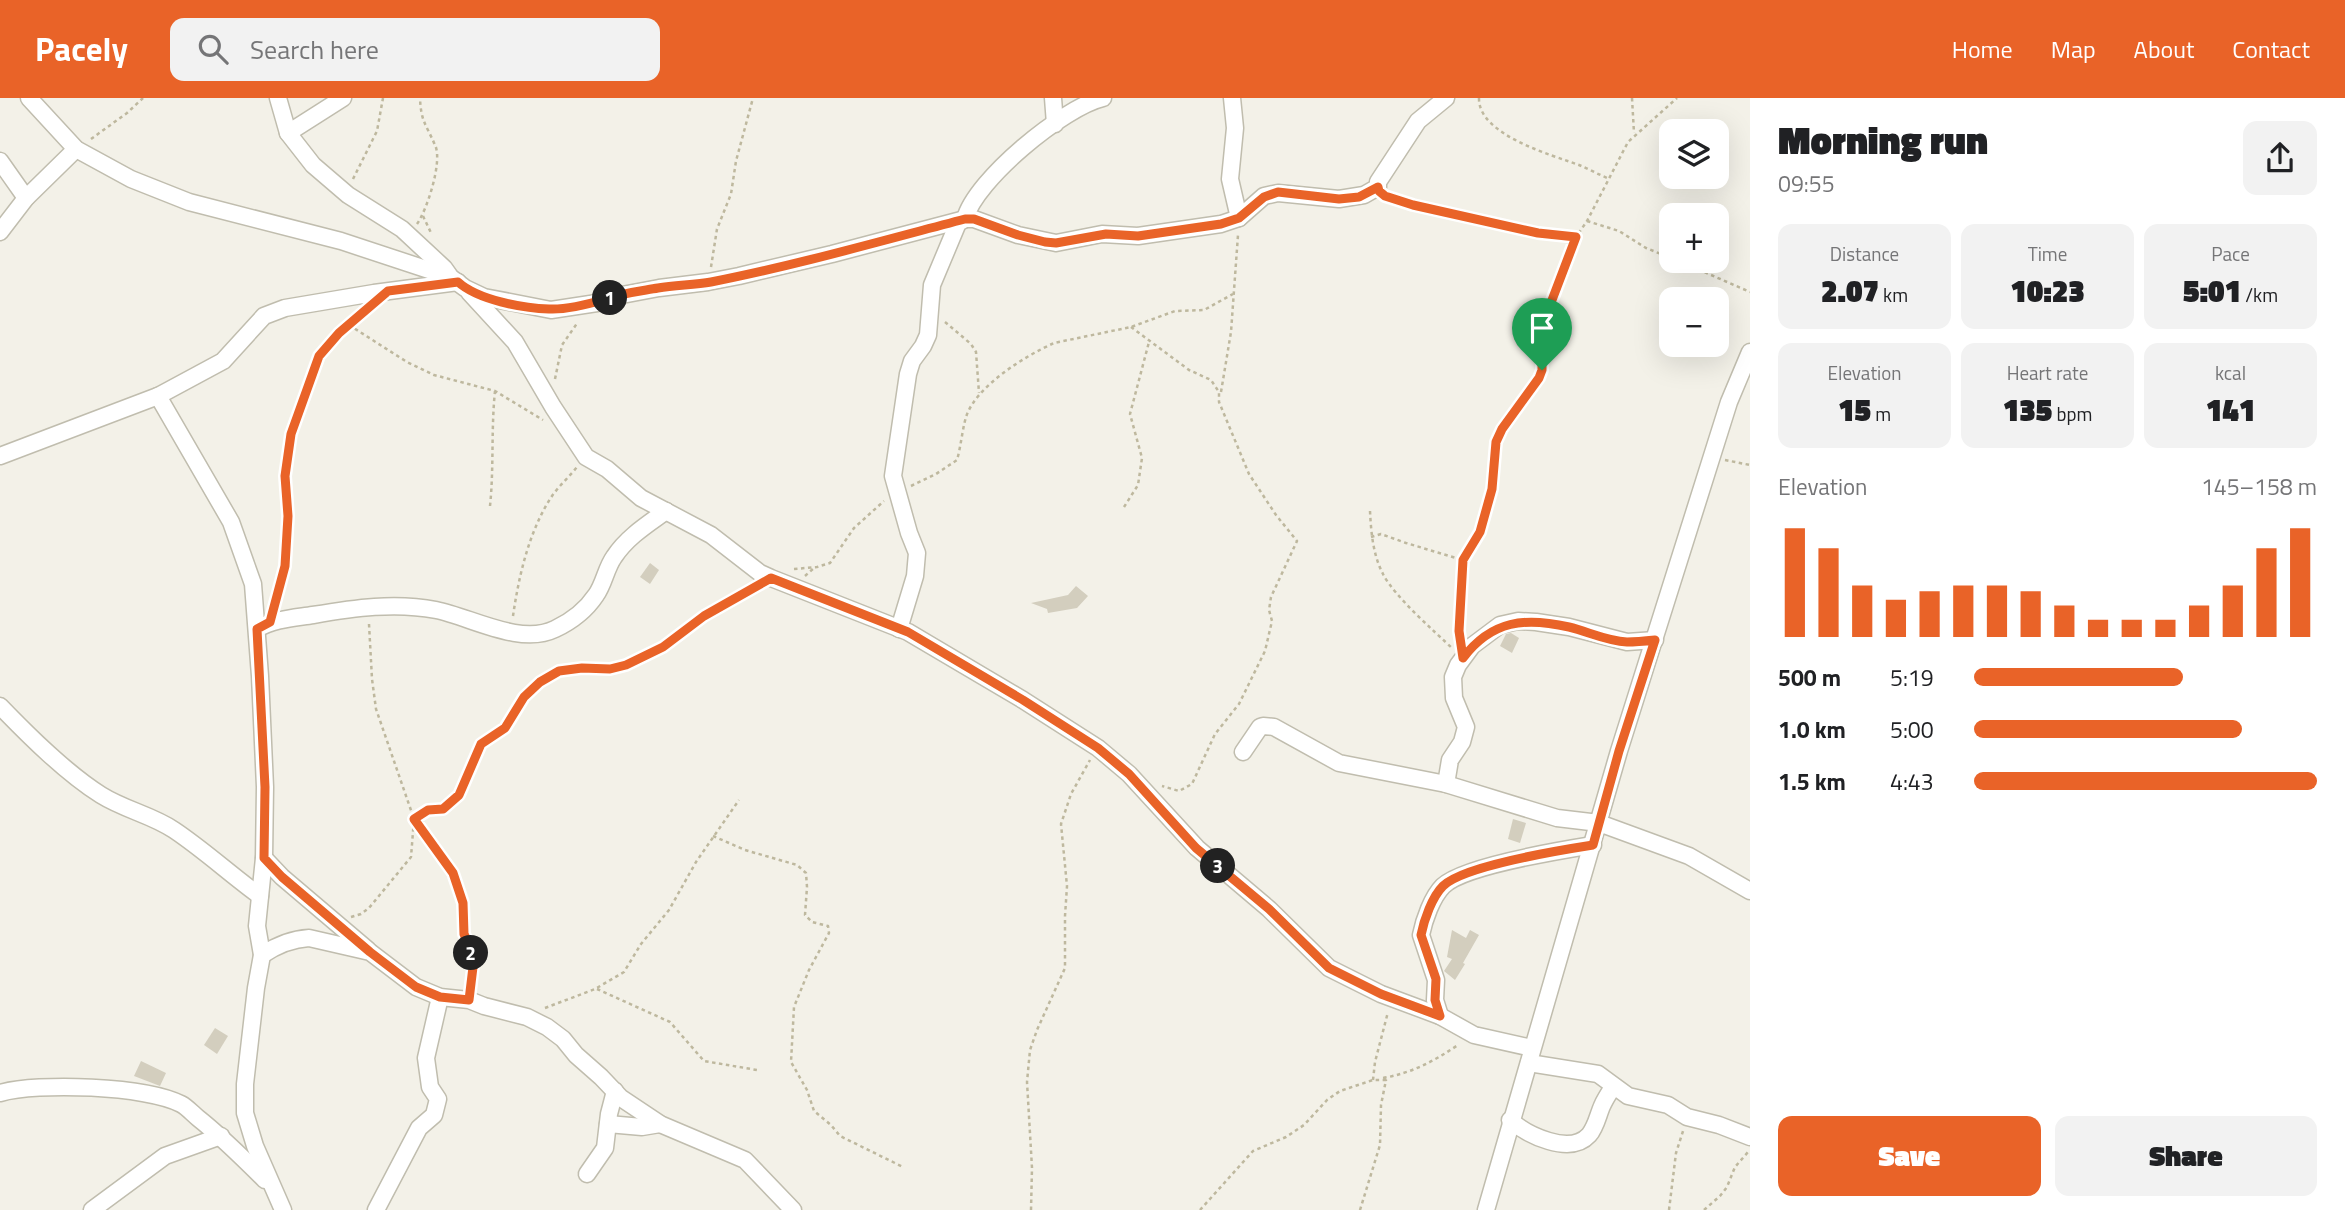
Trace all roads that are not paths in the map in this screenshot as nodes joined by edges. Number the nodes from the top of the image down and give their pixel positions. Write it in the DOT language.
graph roads {
  1 [pos="29,98"];
  2 [pos="278,98"];
  3 [pos="343,98"];
  4 [pos="1053,98"];
  5 [pos="1103,98"];
  6 [pos="1232,98"];
  7 [pos="1446,98"];
  8 [pos="1055,124"];
  9 [pos="288,133"];
  10 [pos="76,149"];
  11 [pos="4,174"];
  12 [pos="26,198"];
  13 [pos="1239,218"];
  14 [pos="965,219"];
  15 [pos="0,232"];
  16 [pos="458,282"];
  17 [pos="1750,352"];
  18 [pos="158,396"];
  19 [pos="0,456"];
  20 [pos="666,511"];
  21 [pos="263,626"];
  22 [pos="899,629"];
  23 [pos="1655,640"];
  24 [pos="0,706"];
  25 [pos="1243,752"];
  26 [pos="1446,784"];
  27 [pos="1599,822"];
  28 [pos="1593,845"];
  29 [pos="264,858"];
  30 [pos="1750,891"];
  31 [pos="260,896"];
  32 [pos="370,952"];
  33 [pos="262,955"];
  34 [pos="440,997"];
  35 [pos="1440,1016"];
  36 [pos="1531,1056"];
  37 [pos="1613,1087"];
  38 [pos="615,1091"];
  39 [pos="0,1093"];
  40 [pos="1510,1120"];
  41 [pos="608,1124"];
  42 [pos="660,1125"];
  43 [pos="221,1136"];
  44 [pos="1750,1137"];
  45 [pos="587,1174"];
  46 [pos="272,1187"];
  47 [pos="285,1209"];
  48 [pos="92,1210"];
  49 [pos="376,1210"];
  50 [pos="793,1210"];
  51 [pos="1486,1210"];
  1 -- 10 [label="street"];
  2 -- 9 [label="street"];
  3 -- 9 [label="street"];
  4 -- 8 [label="street"];
  5 -- 8 [label="street"];
  6 -- 13 [label="street"];
  7 -- 13 [label="street"];
  8 -- 14 [label="street"];
  9 -- 16 [label="street"];
  10 -- 12 [label="street"];
  10 -- 16 [label="street"];
  11 -- 12 [label="street"];
  12 -- 15 [label="street"];
  13 -- 14 [label="street"];
  14 -- 16 [label="street"];
  14 -- 22 [label="street"];
  16 -- 18 [label="street"];
  16 -- 20 [label="street"];
  17 -- 23 [label="street"];
  18 -- 19 [label="street"];
  18 -- 21 [label="street"];
  20 -- 21 [label="street"];
  20 -- 22 [label="street"];
  21 -- 29 [label="street"];
  22 -- 35 [label="street"];
  23 -- 26 [label="street"];
  23 -- 27 [label="street"];
  24 -- 31 [label="street"];
  25 -- 26 [label="street"];
  26 -- 27 [label="street"];
  27 -- 28 [label="street"];
  27 -- 30 [label="street"];
  28 -- 35 [label="street"];
  28 -- 36 [label="street"];
  29 -- 31 [label="street"];
  29 -- 32 [label="street"];
  31 -- 33 [label="street"];
  32 -- 33 [label="street"];
  32 -- 34 [label="street"];
  33 -- 46 [label="street"];
  34 -- 38 [label="street"];
  34 -- 49 [label="street"];
  35 -- 36 [label="street"];
  36 -- 37 [label="street"];
  36 -- 40 [label="street"];
  37 -- 40 [label="street"];
  37 -- 44 [label="street"];
  38 -- 41 [label="street"];
  38 -- 42 [label="street"];
  39 -- 43 [label="street"];
  40 -- 51 [label="street"];
  41 -- 42 [label="street"];
  41 -- 45 [label="street"];
  42 -- 50 [label="street"];
  43 -- 46 [label="street"];
  43 -- 48 [label="street"];
  46 -- 47 [label="street"];
}
